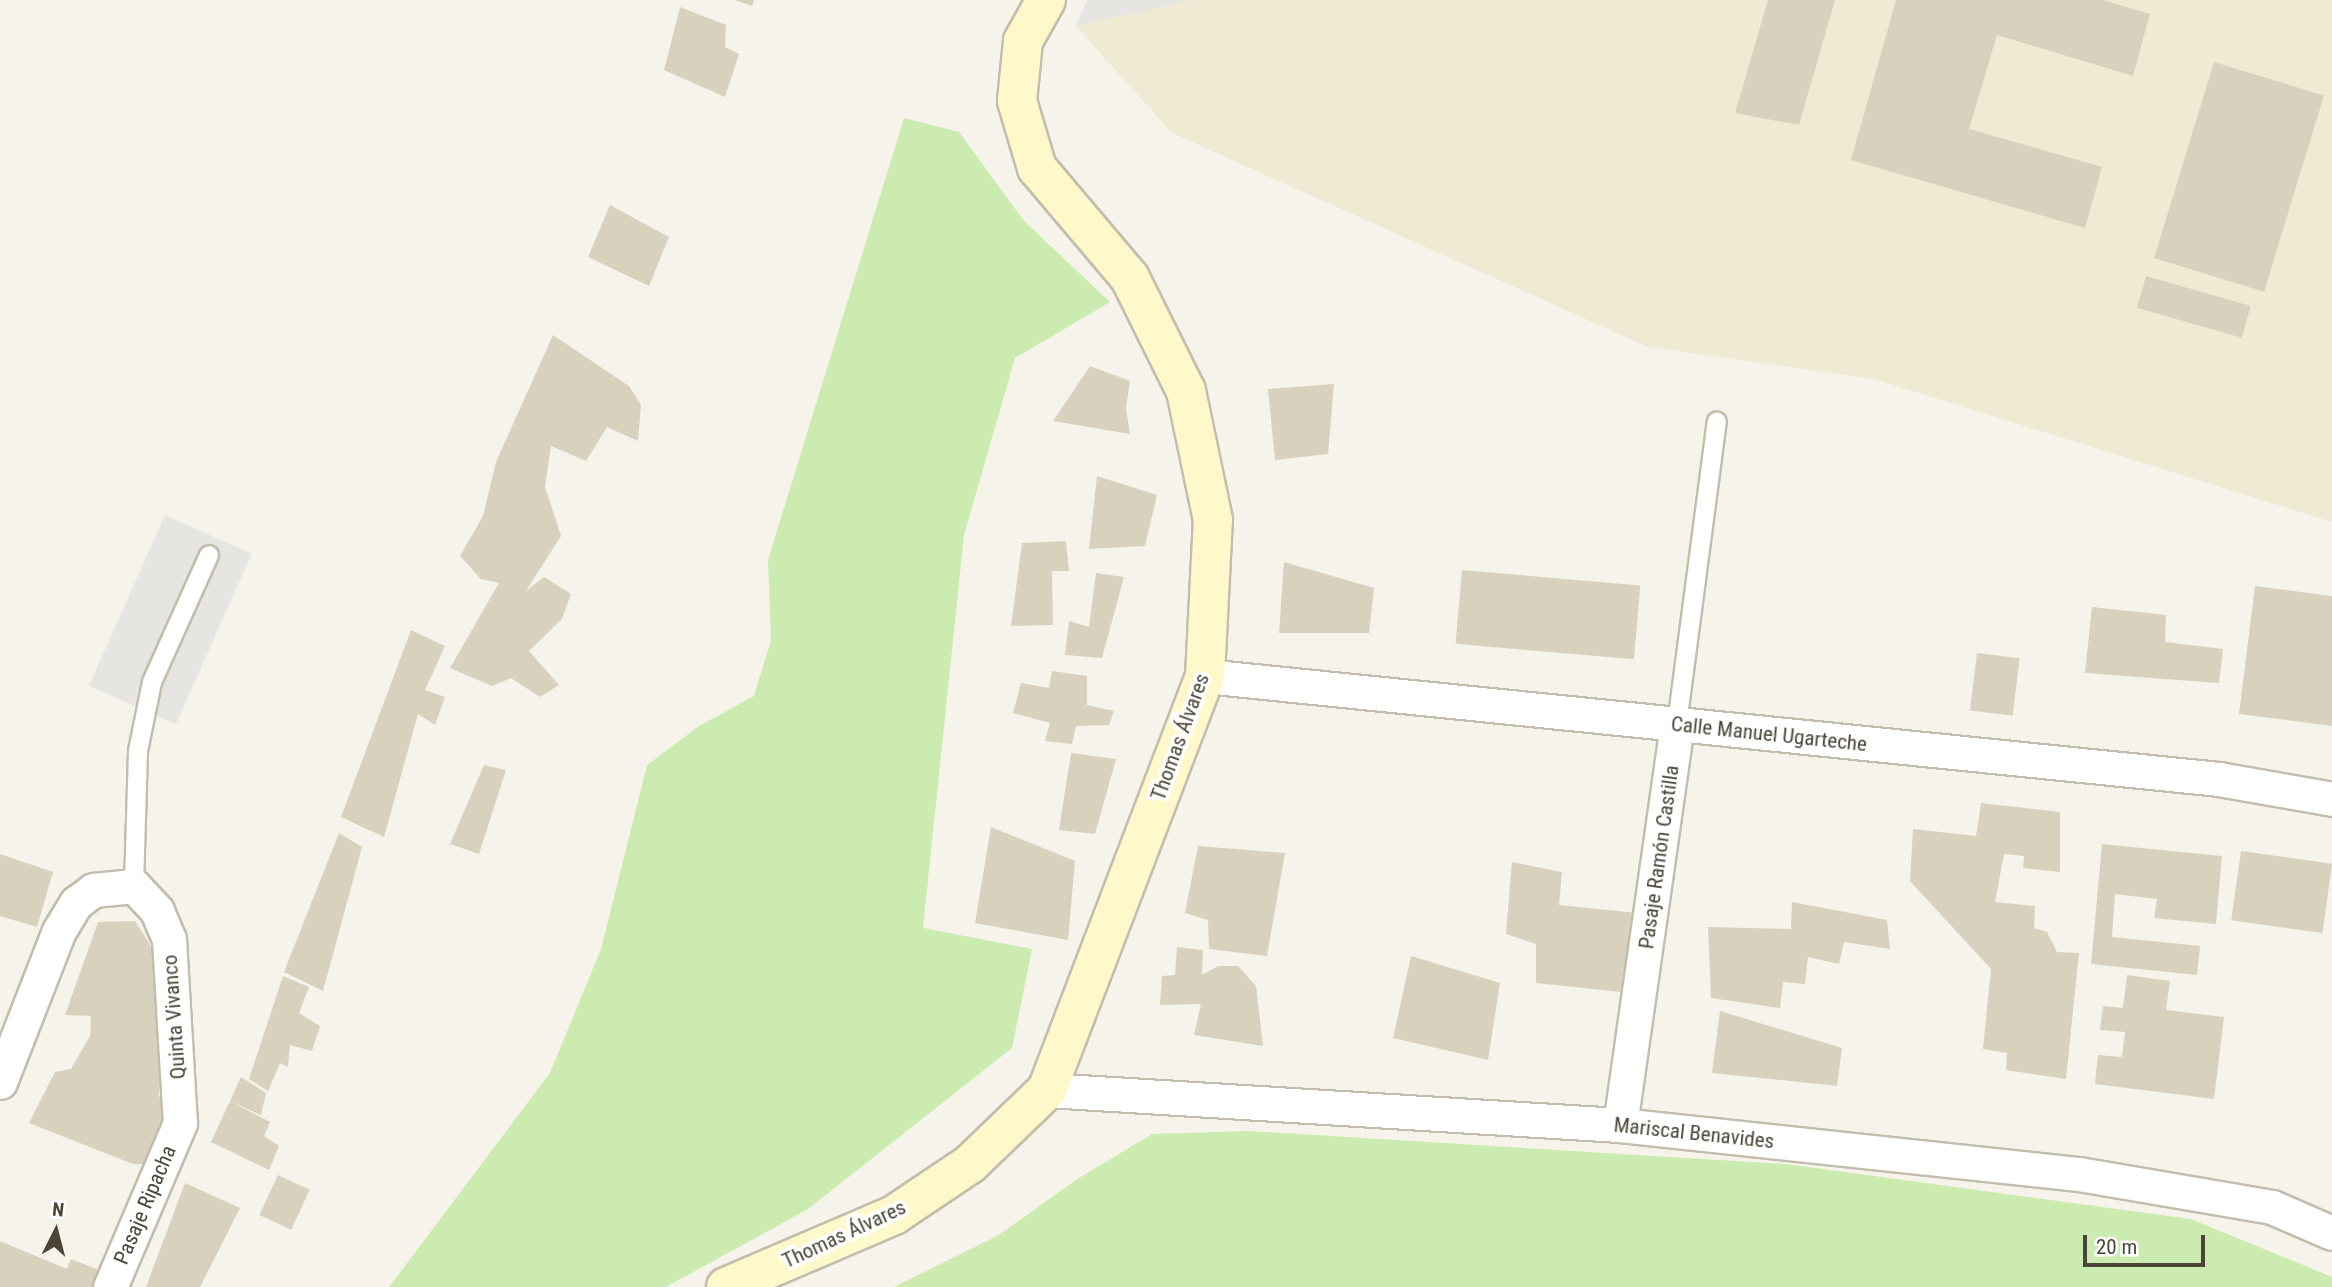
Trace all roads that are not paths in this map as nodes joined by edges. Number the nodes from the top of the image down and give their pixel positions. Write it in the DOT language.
graph roads {
  1 [pos="1046,0"];
  2 [pos="1717,422"];
  3 [pos="209,555"];
  4 [pos="1205,676"];
  5 [pos="1678,724"];
  6 [pos="2332,799"];
  7 [pos="134,887"];
  8 [pos="0,1082"];
  9 [pos="1046,1090"];
  10 [pos="180,1123"];
  11 [pos="1620,1125"];
  12 [pos="2332,1233"];
  13 [pos="110,1287"];
  14 [pos="726,1287"];
  1 -- 4 [label="street, Thomas Álvares"];
  2 -- 5 [label="lane, Pasaje Ramón Castilla"];
  3 -- 7 [label="lane"];
  4 -- 5 [label="street, Calle Manuel Ugarteche"];
  4 -- 9 [label="street, Thomas Álvares"];
  5 -- 6 [label="street, Calle Manuel Ugarteche"];
  5 -- 11 [label="street, Pasaje Ramón Castilla"];
  7 -- 8 [label="street"];
  7 -- 10 [label="street, Quinta Vivanco"];
  9 -- 11 [label="street, Mariscal Benavides"];
  9 -- 14 [label="street, Thomas Álvares"];
  10 -- 13 [label="street, Pasaje Ripacha"];
  11 -- 12 [label="street, Mariscal Benavides"];
}
